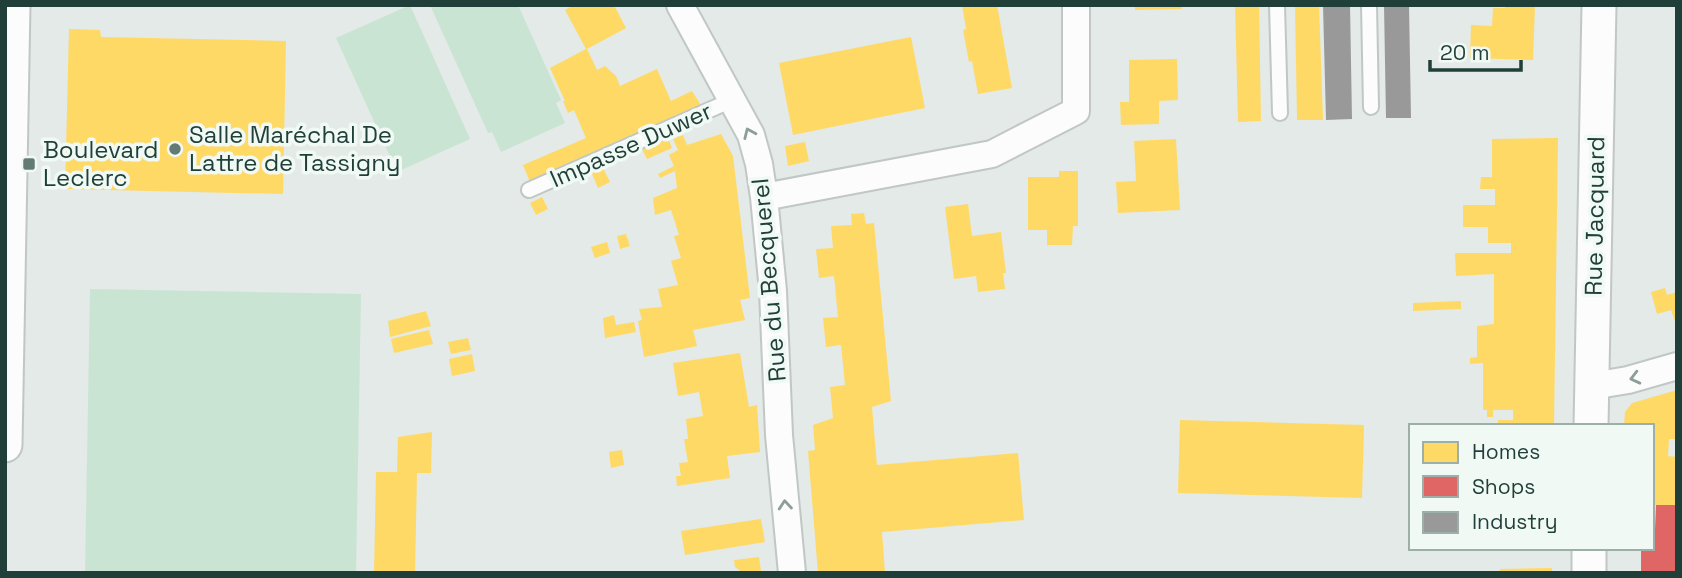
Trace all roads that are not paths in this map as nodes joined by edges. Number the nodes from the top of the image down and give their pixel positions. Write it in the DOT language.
graph roads {
  1 [pos="680,5"];
  2 [pos="1076,5"];
  3 [pos="1277,5"];
  4 [pos="1369,5"];
  5 [pos="1599,5"];
  6 [pos="12,10"];
  7 [pos="732,100"];
  8 [pos="1371,107"];
  9 [pos="1280,113"];
  10 [pos="529,190"];
  11 [pos="764,197"];
  12 [pos="1677,366"];
  13 [pos="1592,386"];
  14 [pos="1591,424"];
  15 [pos="5,444"];
  16 [pos="1589,550"];
  17 [pos="792,573"];
  18 [pos="1589,573"];
  1 -- 7 [label="street, Rue du Becquerel"];
  2 -- 11 [label="street"];
  3 -- 9 [label="lane"];
  4 -- 8 [label="lane"];
  5 -- 13 [label="street, Rue Jacquard"];
  6 -- 15 [label="street"];
  7 -- 10 [label="lane, Impasse Duwer"];
  11 -- 7 [label="street, Rue du Becquerel, one-way"];
  17 -- 11 [label="street, Rue du Becquerel, one-way"];
  12 -- 13 [label="street, one-way"];
  13 -- 14 [label="street, Rue Jacquard"];
  16 -- 18 [label="street"];
}
